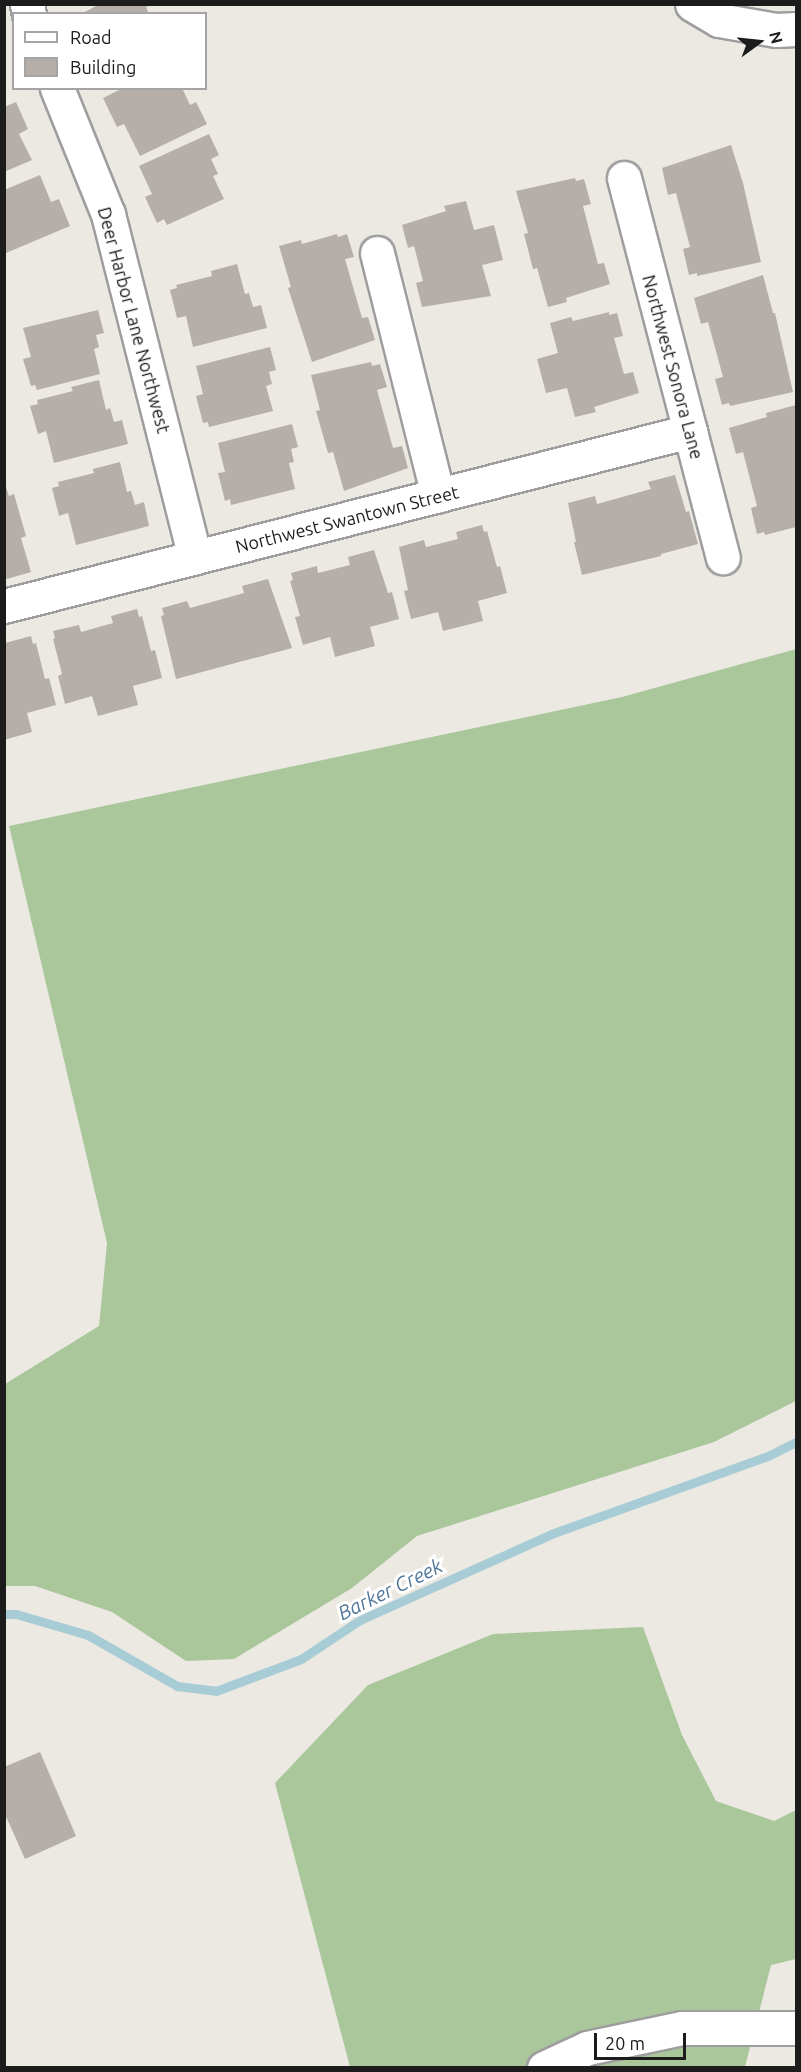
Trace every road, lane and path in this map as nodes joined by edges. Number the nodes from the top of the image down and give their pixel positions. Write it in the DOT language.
graph roads {
  1 [pos="692,4"];
  2 [pos="796,28"];
  3 [pos="58,90"];
  4 [pos="624,178"];
  5 [pos="377,253"];
  6 [pos="690,431"];
  7 [pos="438,495"];
  8 [pos="195,557"];
  9 [pos="723,557"];
  10 [pos="4,606"];
  11 [pos="796,2028"];
  12 [pos="544,2067"];
  1 -- 2 [label="street"];
  3 -- 8 [label="street, Deer Harbor Lane Northwest"];
  4 -- 6 [label="street, Northwest Sonora Lane"];
  5 -- 7 [label="street"];
  6 -- 7 [label="street, Northwest Swantown Street"];
  6 -- 9 [label="street, Northwest Sonora Lane"];
  7 -- 8 [label="street, Northwest Swantown Street"];
  8 -- 10 [label="street, Northwest Swantown Street"];
  11 -- 12 [label="street"];
}
